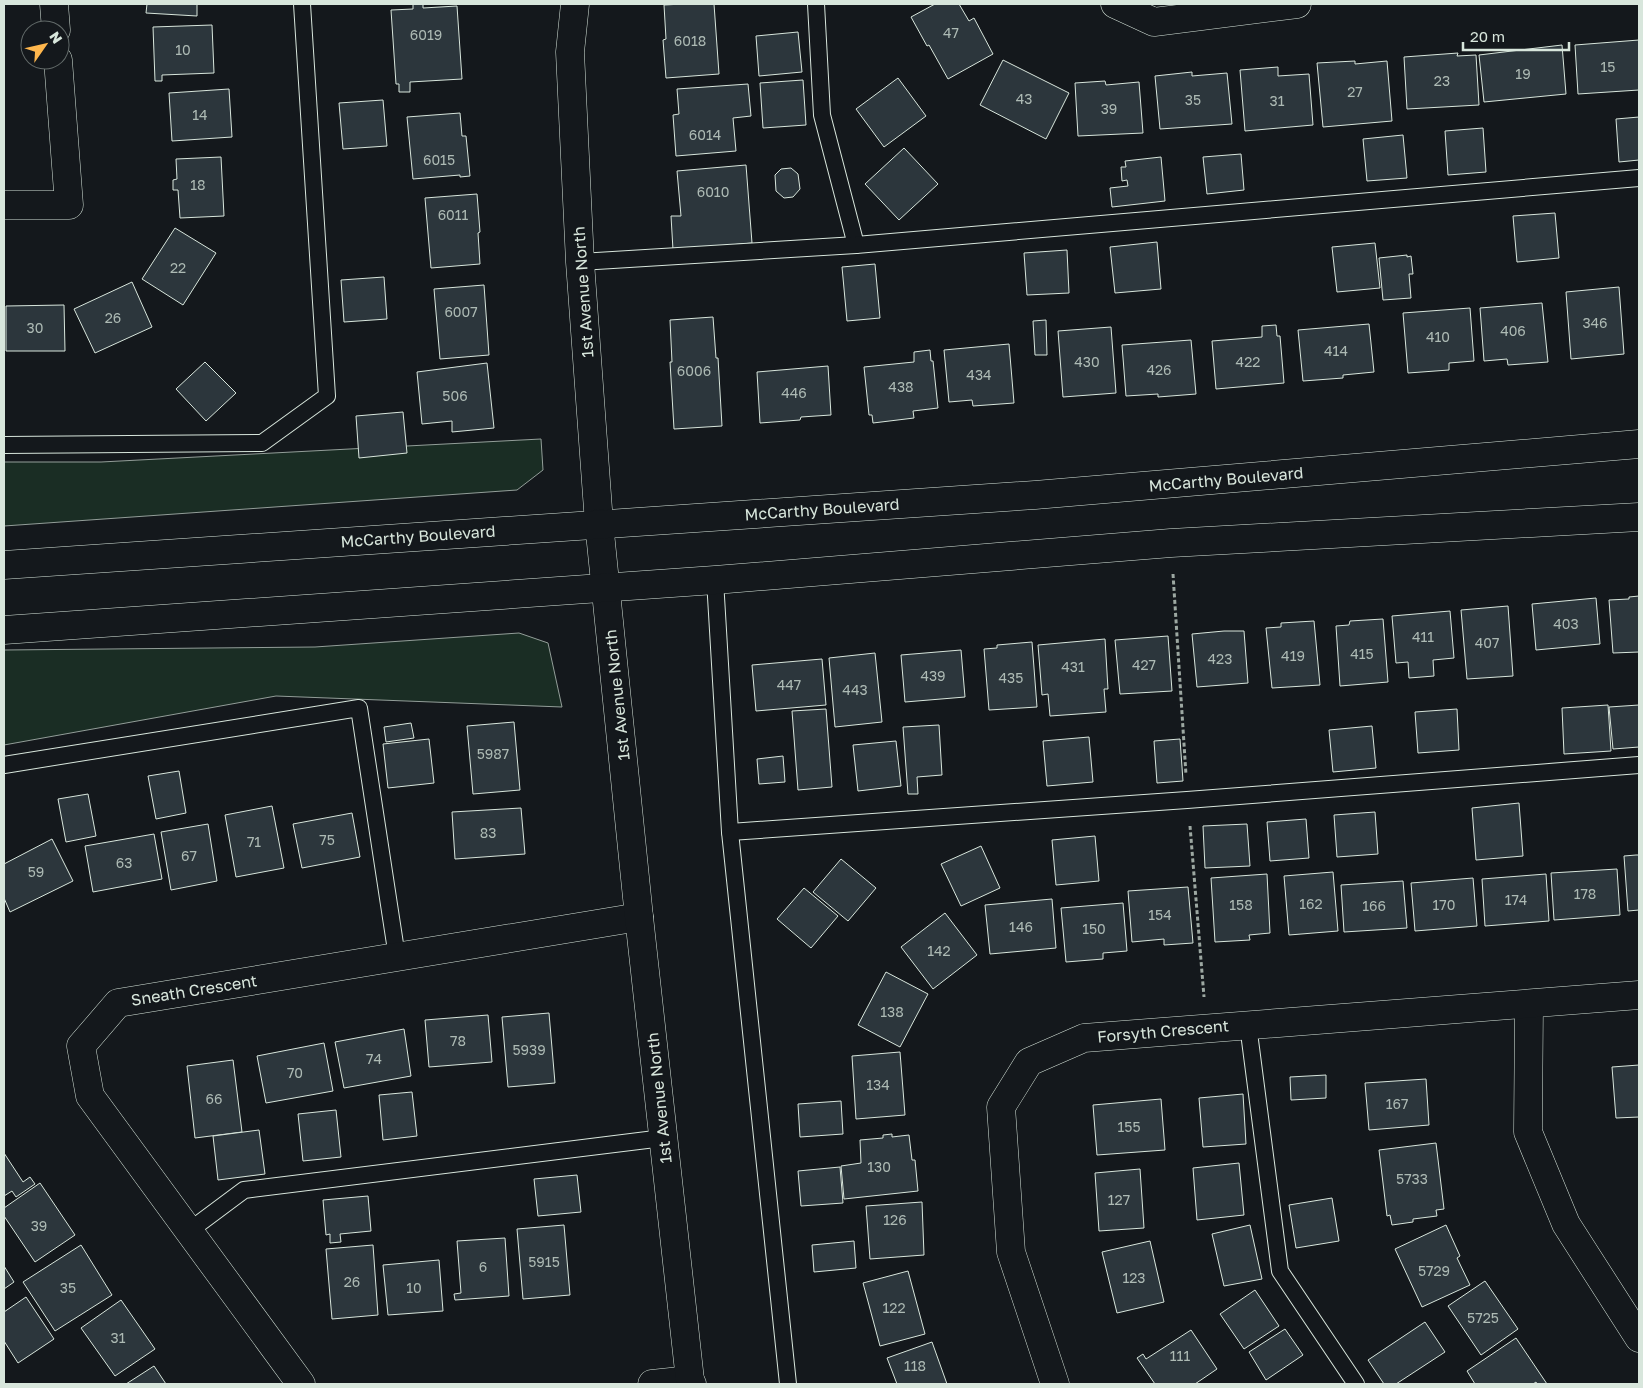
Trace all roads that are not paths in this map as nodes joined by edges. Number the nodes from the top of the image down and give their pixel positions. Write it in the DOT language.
graph roads {
  1 [pos="54,4"];
  2 [pos="302,4"];
  3 [pos="575,4"];
  4 [pos="816,4"];
  5 [pos="1115,4"];
  6 [pos="1295,4"];
  7 [pos="55,20"];
  8 [pos="59,70"];
  9 [pos="1639,178"];
  10 [pos="4,205"];
  11 [pos="856,245"];
  12 [pos="580,262"];
  13 [pos="1639,444"];
  14 [pos="4,445"];
  15 [pos="1639,517"];
  16 [pos="600,523"];
  17 [pos="4,565"];
  18 [pos="715,580"];
  19 [pos="605,587"];
  20 [pos="4,630"];
  21 [pos="4,765"];
  22 [pos="1639,765"];
  23 [pos="730,832"];
  24 [pos="639,917"];
  25 [pos="397,957"];
  26 [pos="1639,995"];
  27 [pos="1529,1004"];
  28 [pos="1248,1024"];
  29 [pos="663,1138"];
  30 [pos="189,1231"];
  31 [pos="1639,1338"];
  32 [pos="691,1382"];
  33 [pos="301,1384"];
  34 [pos="652,1384"];
  35 [pos="788,1384"];
  36 [pos="1055,1384"];
  37 [pos="1356,1384"];
  1 -- 7 [label="main road"];
  2 -- 14 [label="lane"];
  3 -- 12 [label="main road, 1st Avenue North"];
  4 -- 11 [label="lane"];
  5 -- 6 [label="main road"];
  8 -- 10 [label="main road"];
  9 -- 11 [label="lane"];
  11 -- 12 [label="lane"];
  12 -- 16 [label="main road, 1st Avenue North"];
  13 -- 16 [label="main road, McCarthy Boulevard"];
  15 -- 18 [label="main road"];
  16 -- 17 [label="main road, McCarthy Boulevard"];
  16 -- 19 [label="main road, 1st Avenue North"];
  18 -- 19 [label="main road"];
  18 -- 23 [label="lane"];
  19 -- 20 [label="main road"];
  19 -- 24 [label="main road, 1st Avenue North"];
  21 -- 25 [label="lane"];
  22 -- 23 [label="lane"];
  23 -- 35 [label="lane"];
  24 -- 25 [label="main road, Sneath Crescent"];
  24 -- 29 [label="main road, 1st Avenue North"];
  25 -- 30 [label="main road, Sneath Crescent"];
  26 -- 27 [label="main road, Forsyth Crescent"];
  27 -- 28 [label="main road, Forsyth Crescent"];
  27 -- 31 [label="main road"];
  28 -- 36 [label="main road, Forsyth Crescent"];
  28 -- 37 [label="lane"];
  29 -- 30 [label="lane"];
  29 -- 32 [label="main road, 1st Avenue North"];
  30 -- 33 [label="main road, Sneath Crescent"];
  32 -- 34 [label="main road"];
}
